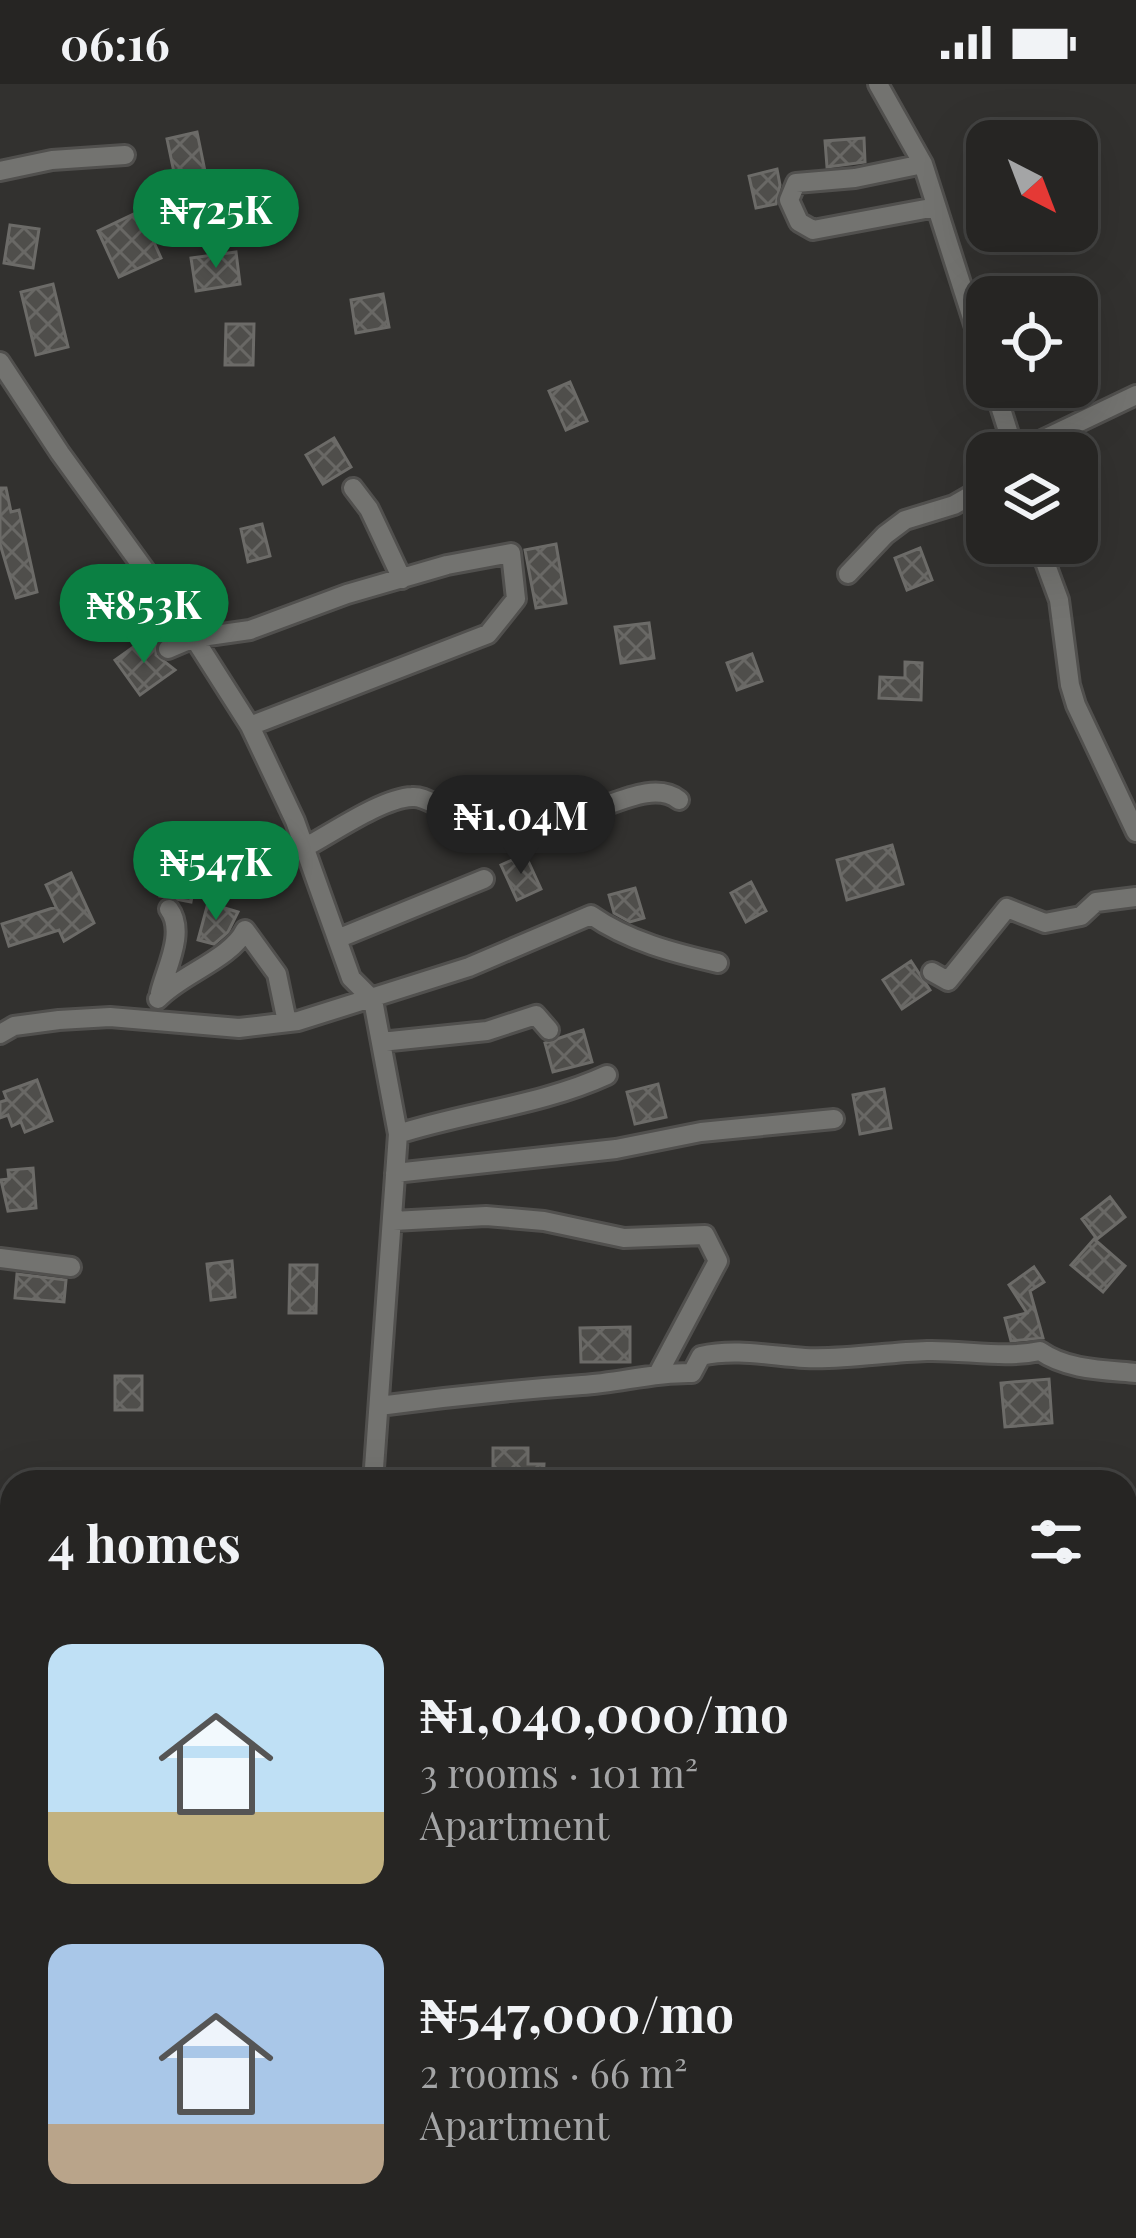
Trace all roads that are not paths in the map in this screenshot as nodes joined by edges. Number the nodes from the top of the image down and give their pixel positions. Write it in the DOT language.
graph roads {
  1 [pos="878,84"];
  2 [pos="125,155"];
  3 [pos="923,164"];
  4 [pos="0,170"];
  5 [pos="936,207"];
  6 [pos="966,300"];
  7 [pos="0,362"];
  8 [pos="1136,395"];
  9 [pos="1059,432"];
  10 [pos="353,488"];
  11 [pos="966,498"];
  12 [pos="1046,564"];
  13 [pos="848,574"];
  14 [pos="402,579"];
  15 [pos="194,638"];
  16 [pos="167,650"];
  17 [pos="250,725"];
  18 [pos="680,800"];
  19 [pos="1136,832"];
  20 [pos="304,848"];
  21 [pos="484,879"];
  22 [pos="1136,897"];
  23 [pos="169,909"];
  24 [pos="337,939"];
  25 [pos="718,963"];
  26 [pos="932,972"];
  27 [pos="158,999"];
  28 [pos="373,1000"];
  29 [pos="164,1021"];
  30 [pos="286,1022"];
  31 [pos="549,1030"];
  32 [pos="0,1034"];
  33 [pos="381,1042"];
  34 [pos="607,1075"];
  35 [pos="834,1119"];
  36 [pos="398,1134"];
  37 [pos="395,1173"];
  38 [pos="392,1221"];
  39 [pos="0,1258"];
  40 [pos="71,1267"];
  41 [pos="659,1372"];
  42 [pos="1136,1373"];
  43 [pos="379,1406"];
  44 [pos="374,1470"];
  1 -- 3 [label="street"];
  2 -- 4 [label="street"];
  3 -- 5 [label="street"];
  3 -- 5 [label="street"];
  5 -- 6 [label="street"];
  7 -- 15 [label="street"];
  8 -- 9 [label="street"];
  10 -- 14 [label="street"];
  11 -- 13 [label="street"];
  12 -- 19 [label="street"];
  14 -- 15 [label="street"];
  14 -- 17 [label="street"];
  15 -- 16 [label="street"];
  15 -- 17 [label="street"];
  17 -- 20 [label="street"];
  18 -- 20 [label="street"];
  20 -- 24 [label="street"];
  21 -- 24 [label="street"];
  22 -- 26 [label="street"];
  23 -- 27 [label="street"];
  24 -- 28 [label="street"];
  25 -- 28 [label="street"];
  27 -- 29 [label="street"];
  27 -- 30 [label="street"];
  28 -- 30 [label="street"];
  28 -- 33 [label="street"];
  29 -- 30 [label="street"];
  29 -- 32 [label="street"];
  31 -- 33 [label="street"];
  33 -- 36 [label="street"];
  34 -- 36 [label="street"];
  35 -- 37 [label="street"];
  36 -- 37 [label="street"];
  37 -- 38 [label="street"];
  38 -- 41 [label="street"];
  38 -- 43 [label="street"];
  39 -- 40 [label="street"];
  41 -- 42 [label="street"];
  41 -- 43 [label="street"];
  43 -- 44 [label="street"];
}
